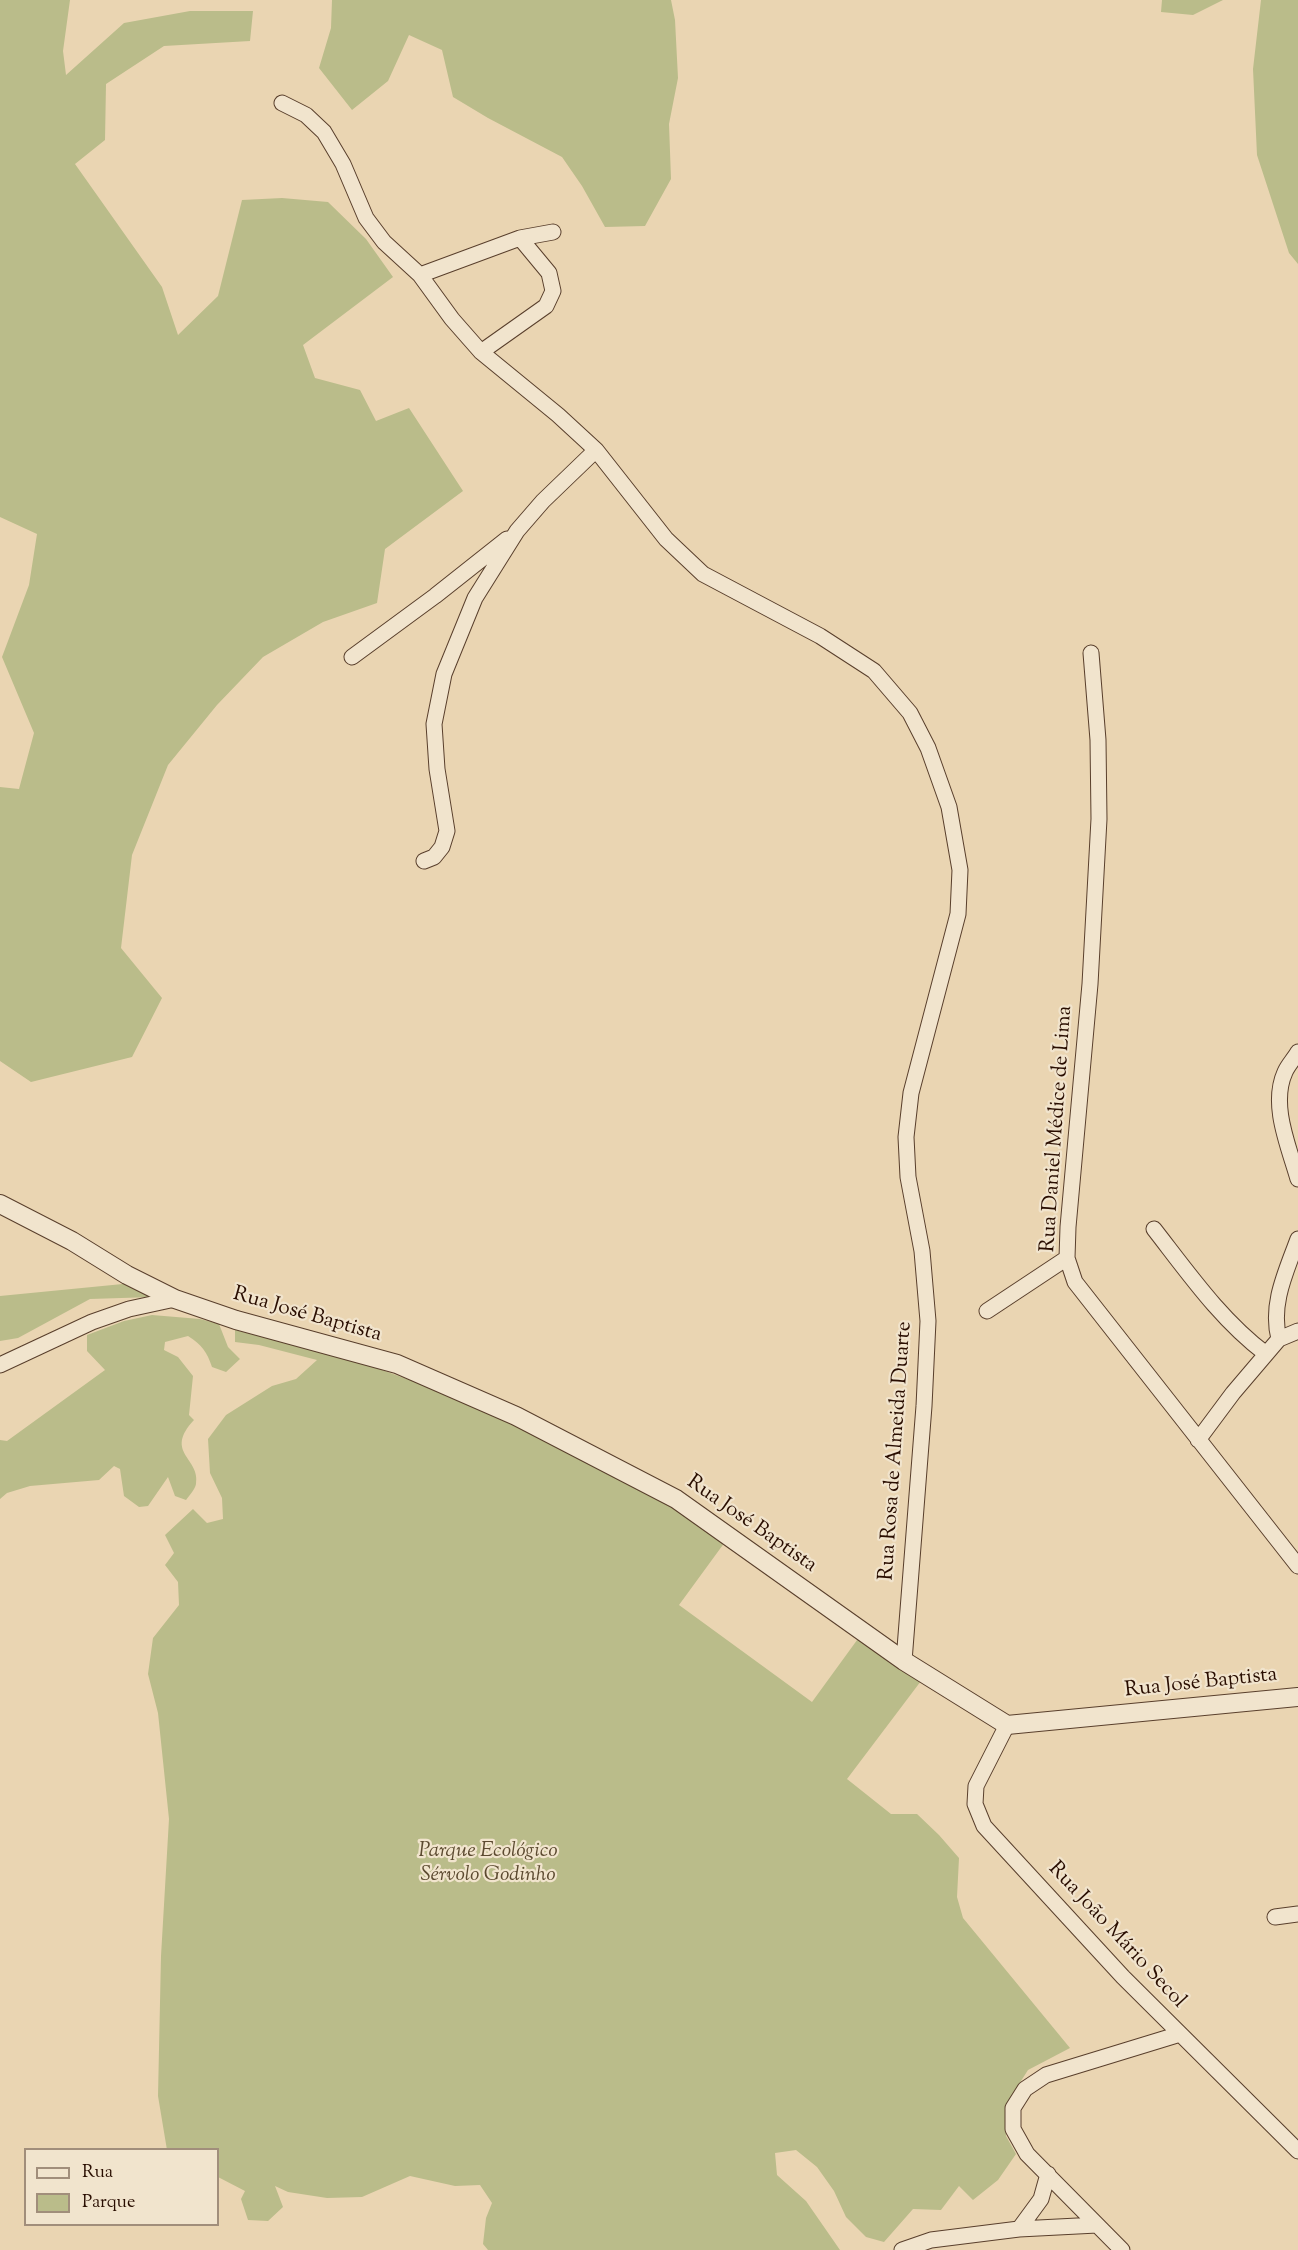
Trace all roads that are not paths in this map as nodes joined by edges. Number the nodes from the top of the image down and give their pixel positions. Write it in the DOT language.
graph roads {
  1 [pos="282,103"];
  2 [pos="553,232"];
  3 [pos="520,238"];
  4 [pos="420,275"];
  5 [pos="481,352"];
  6 [pos="596,450"];
  7 [pos="517,531"];
  8 [pos="1091,653"];
  9 [pos="352,657"];
  10 [pos="424,861"];
  11 [pos="1298,1052"];
  12 [pos="1298,1179"];
  13 [pos="0,1204"];
  14 [pos="1155,1229"];
  15 [pos="1298,1239"];
  16 [pos="1067,1258"];
  17 [pos="175,1299"];
  18 [pos="987,1311"];
  19 [pos="1298,1331"];
  20 [pos="1279,1339"];
  21 [pos="1266,1354"];
  22 [pos="0,1365"];
  23 [pos="1198,1440"];
  24 [pos="1298,1566"];
  25 [pos="904,1661"];
  26 [pos="1298,1697"];
  27 [pos="1007,1725"];
  28 [pos="1298,1914"];
  29 [pos="1275,1917"];
  30 [pos="1180,2034"];
  31 [pos="1298,2151"];
  32 [pos="1047,2174"];
  33 [pos="1097,2226"];
  34 [pos="1019,2229"];
  35 [pos="902,2250"];
  36 [pos="1122,2250"];
  1 -- 4 [label="street, Rua Rosa de Almeida Duarte"];
  2 -- 3 [label="street"];
  3 -- 4 [label="street"];
  3 -- 5 [label="street"];
  4 -- 5 [label="street, Rua Rosa de Almeida Duarte"];
  5 -- 6 [label="street, Rua Rosa de Almeida Duarte"];
  6 -- 7 [label="street"];
  6 -- 25 [label="street, Rua Rosa de Almeida Duarte"];
  7 -- 9 [label="street"];
  7 -- 10 [label="street"];
  8 -- 16 [label="street, Rua Daniel Médice de Lima"];
  11 -- 12 [label="street"];
  13 -- 17 [label="street, Rua José Baptista"];
  14 -- 21 [label="street"];
  15 -- 20 [label="street"];
  16 -- 18 [label="street"];
  16 -- 23 [label="street, Rua Daniel Médice de Lima"];
  17 -- 22 [label="street"];
  17 -- 25 [label="street, Rua José Baptista"];
  19 -- 20 [label="street"];
  20 -- 21 [label="street"];
  21 -- 23 [label="street"];
  23 -- 24 [label="street, Rua Daniel Médice de Lima"];
  25 -- 27 [label="street, Rua José Baptista"];
  26 -- 27 [label="street, Rua José Baptista"];
  27 -- 30 [label="street, Rua João Mário Secol"];
  28 -- 29 [label="street"];
  30 -- 31 [label="street, Rua João Mário Secol"];
  30 -- 32 [label="street"];
  32 -- 33 [label="street"];
  32 -- 34 [label="street"];
  33 -- 34 [label="street"];
  33 -- 36 [label="street"];
  34 -- 35 [label="street"];
}
